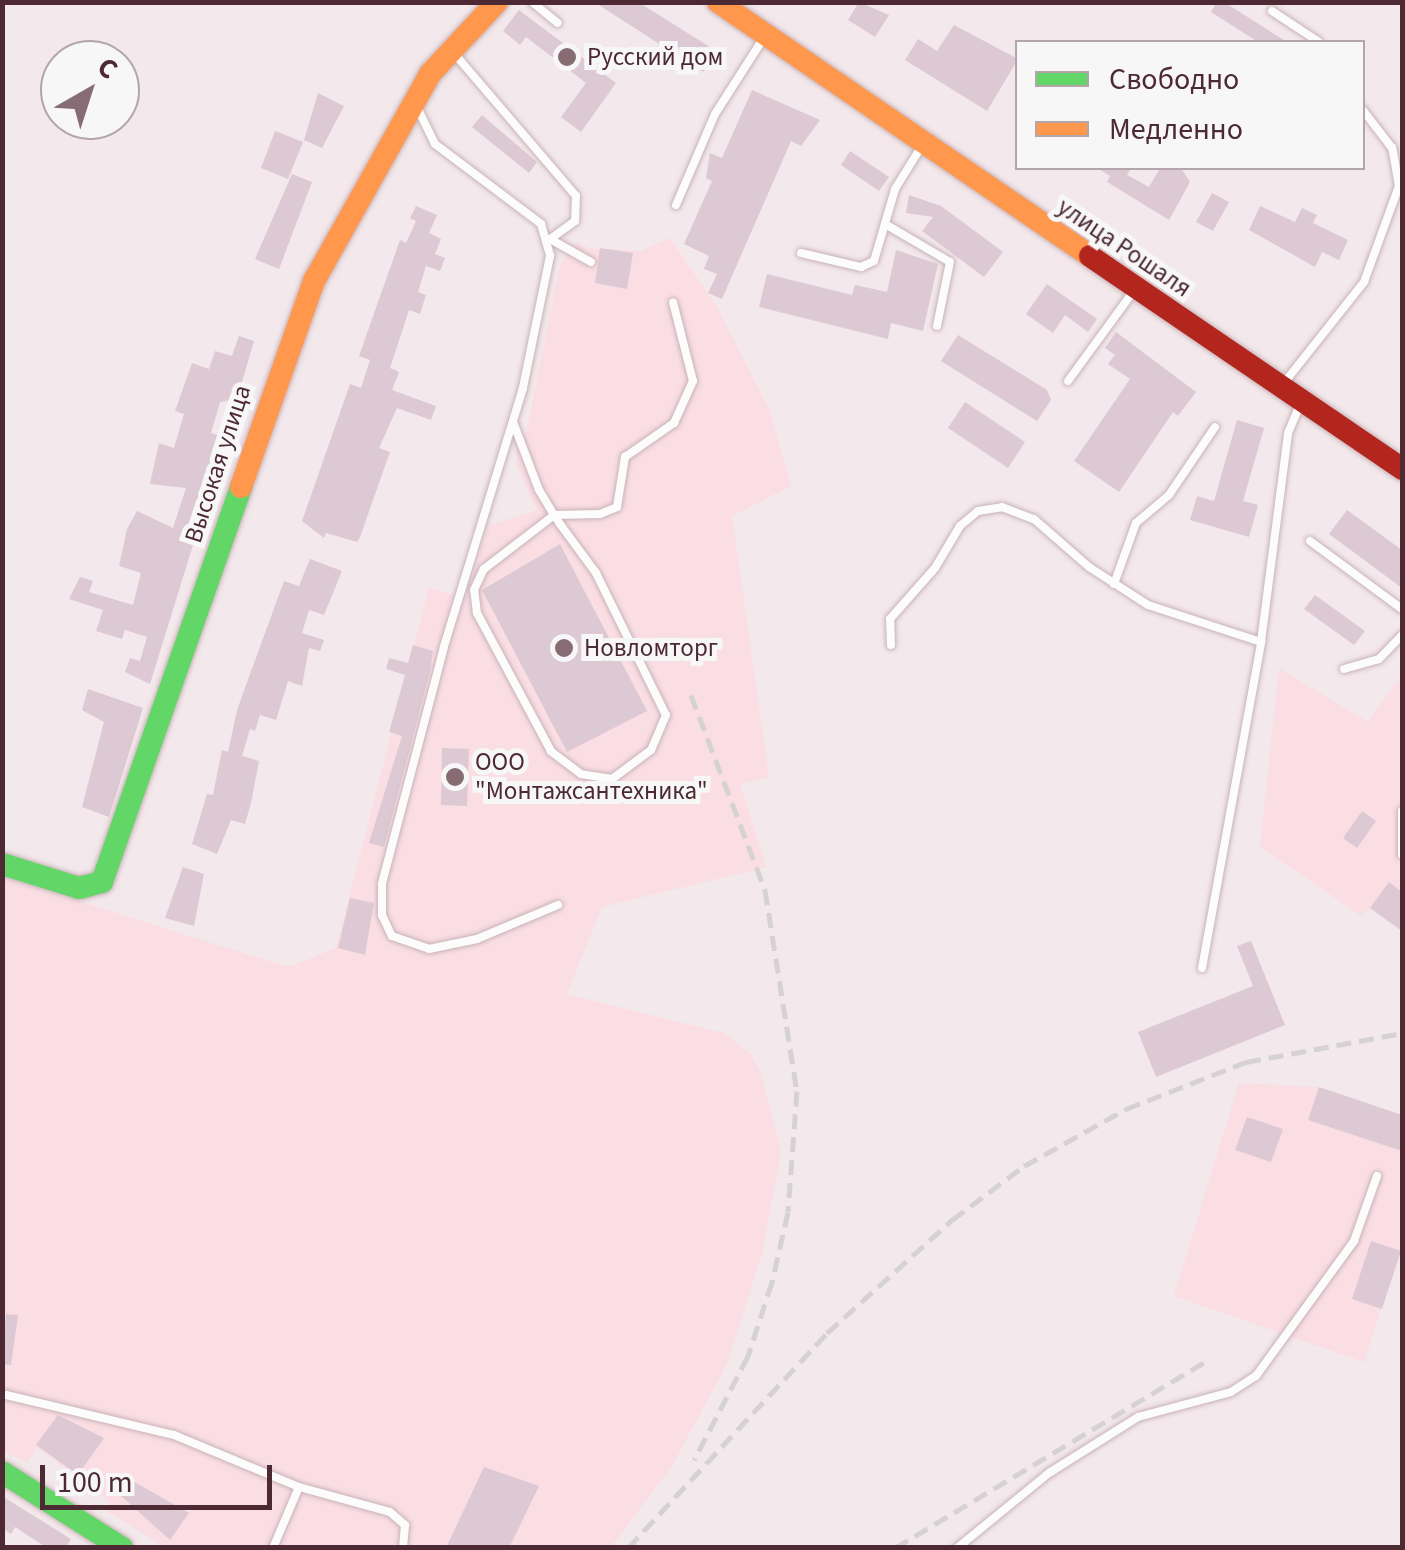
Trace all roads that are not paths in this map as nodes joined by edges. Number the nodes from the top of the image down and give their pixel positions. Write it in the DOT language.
graph roads {
  1 [pos="497,2"];
  2 [pos="532,2"];
  3 [pos="718,2"];
  4 [pos="1272,12"];
  5 [pos="558,22"];
  6 [pos="765,36"];
  7 [pos="1317,40"];
  8 [pos="450,50"];
  9 [pos="422,88"];
  10 [pos="1365,112"];
  11 [pos="923,144"];
  12 [pos="676,205"];
  13 [pos="885,224"];
  14 [pos="550,239"];
  15 [pos="801,253"];
  16 [pos="591,262"];
  17 [pos="1134,289"];
  18 [pos="673,302"];
  19 [pos="937,326"];
  20 [pos="1068,382"];
  21 [pos="1281,386"];
  22 [pos="1302,401"];
  23 [pos="512,422"];
  24 [pos="1215,426"];
  25 [pos="1402,469"];
  26 [pos="554,515"];
  27 [pos="1310,541"];
  28 [pos="1114,584"];
  29 [pos="1402,609"];
  30 [pos="1402,635"];
  31 [pos="1261,642"];
  32 [pos="892,645"];
  33 [pos="1344,669"];
  34 [pos="1402,811"];
  35 [pos="1402,855"];
  36 [pos="2,864"];
  37 [pos="558,905"];
  38 [pos="1202,968"];
  39 [pos="1377,1176"];
  40 [pos="2,1394"];
  41 [pos="2,1472"];
  42 [pos="299,1487"];
  43 [pos="122,1548"];
  44 [pos="272,1548"];
  45 [pos="403,1548"];
  46 [pos="957,1548"];
  1 -- 8 [label="street, Высокая улица"];
  2 -- 5 [label="lane"];
  3 -- 6 [label="street, улица Рошаля"];
  4 -- 7 [label="lane"];
  6 -- 11 [label="street, улица Рошаля"];
  6 -- 12 [label="lane"];
  8 -- 9 [label="street, Высокая улица"];
  8 -- 14 [label="lane"];
  9 -- 14 [label="lane"];
  9 -- 36 [label="street, Высокая улица"];
  10 -- 21 [label="lane"];
  11 -- 13 [label="lane"];
  11 -- 17 [label="street, улица Рошаля"];
  13 -- 15 [label="lane"];
  13 -- 19 [label="lane"];
  14 -- 16 [label="lane"];
  14 -- 23 [label="lane"];
  17 -- 20 [label="lane"];
  17 -- 21 [label="street, улица Рошаля"];
  18 -- 26 [label="lane"];
  21 -- 22 [label="street, улица Рошаля"];
  22 -- 25 [label="street, улица Рошаля"];
  22 -- 31 [label="lane"];
  23 -- 26 [label="lane"];
  23 -- 37 [label="lane"];
  24 -- 28 [label="lane"];
  26 -- 26 [label="lane"];
  27 -- 29 [label="lane"];
  28 -- 31 [label="lane"];
  28 -- 32 [label="lane"];
  30 -- 33 [label="lane"];
  31 -- 38 [label="lane"];
  34 -- 35 [label="lane"];
  39 -- 46 [label="lane"];
  40 -- 42 [label="lane"];
  41 -- 43 [label="street"];
  42 -- 44 [label="lane"];
  42 -- 45 [label="lane"];
}
